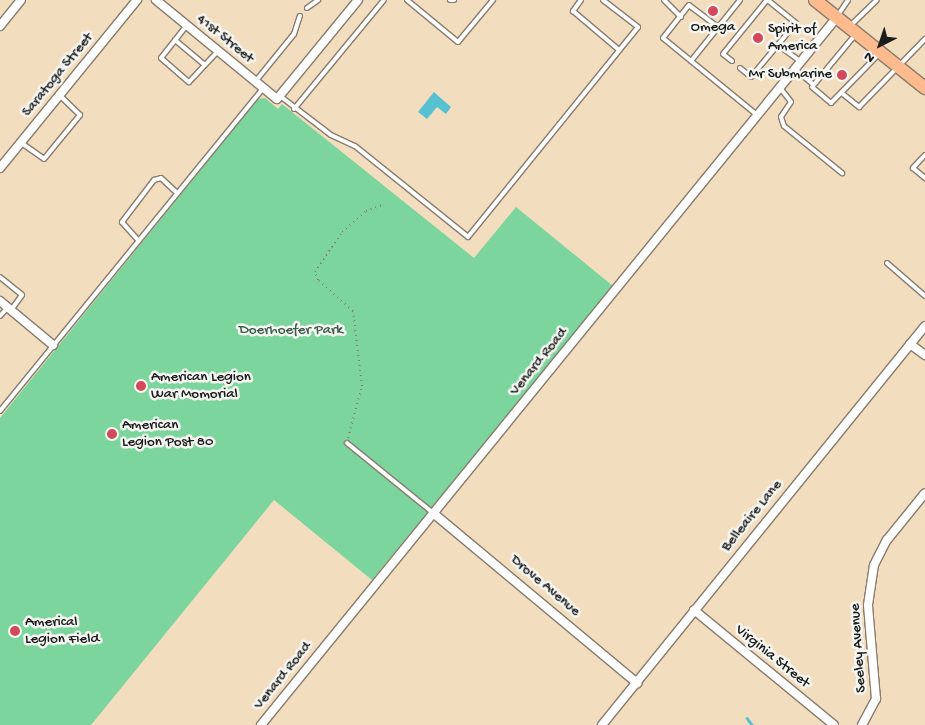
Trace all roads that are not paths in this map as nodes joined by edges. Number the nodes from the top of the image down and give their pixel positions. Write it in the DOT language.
graph roads {
  1 [pos="21,0"];
  2 [pos="137,0"];
  3 [pos="156,0"];
  4 [pos="318,0"];
  5 [pos="358,0"];
  6 [pos="384,0"];
  7 [pos="407,0"];
  8 [pos="450,0"];
  9 [pos="454,0"];
  10 [pos="493,0"];
  11 [pos="582,0"];
  12 [pos="603,0"];
  13 [pos="664,0"];
  14 [pos="740,0"];
  15 [pos="768,0"];
  16 [pos="848,0"];
  17 [pos="877,0"];
  18 [pos="818,1"];
  19 [pos="689,2"];
  20 [pos="307,8"];
  21 [pos="300,16"];
  22 [pos="838,16"];
  23 [pos="681,17"];
  24 [pos="187,25"];
  25 [pos="0,26"];
  26 [pos="718,27"];
  27 [pos="854,28"];
  28 [pos="925,39"];
  29 [pos="175,40"];
  30 [pos="778,45"];
  31 [pos="218,50"];
  32 [pos="619,50"];
  33 [pos="882,51"];
  34 [pos="691,61"];
  35 [pos="732,62"];
  36 [pos="802,62"];
  37 [pos="899,64"];
  38 [pos="205,66"];
  39 [pos="740,68"];
  40 [pos="796,70"];
  41 [pos="255,82"];
  42 [pos="814,86"];
  43 [pos="263,88"];
  44 [pos="925,88"];
  45 [pos="780,89"];
  46 [pos="843,94"];
  47 [pos="58,95"];
  48 [pos="278,98"];
  49 [pos="294,109"];
  50 [pos="758,116"];
  51 [pos="20,142"];
  52 [pos="925,155"];
  53 [pos="0,168"];
  54 [pos="842,173"];
  55 [pos="925,178"];
  56 [pos="177,192"];
  57 [pos="138,240"];
  58 [pos="888,263"];
  59 [pos="0,277"];
  60 [pos="925,296"];
  61 [pos="0,301"];
  62 [pos="9,308"];
  63 [pos="0,316"];
  64 [pos="925,326"];
  65 [pos="910,344"];
  66 [pos="53,345"];
  67 [pos="925,355"];
  68 [pos="0,411"];
  69 [pos="347,443"];
  70 [pos="925,493"];
  71 [pos="433,513"];
  72 [pos="694,610"];
  73 [pos="637,683"];
  74 [pos="261,725"];
  75 [pos="602,725"];
  76 [pos="834,725"];
  77 [pos="862,725"];
  1 -- 25 [label="street"];
  2 -- 47 [label="street, Saratoga Street"];
  3 -- 24 [label="street, 41st Street"];
  4 -- 20 [label="lane"];
  5 -- 48 [label="street"];
  6 -- 49 [label="lane"];
  7 -- 10 [label="lane"];
  8 -- 9 [label="lane"];
  11 -- 32 [label="lane"];
  12 -- 32 [label="lane"];
  13 -- 23 [label="lane"];
  14 -- 26 [label="lane"];
  15 -- 30 [label="lane"];
  15 -- 35 [label="lane"];
  16 -- 22 [label="lane"];
  17 -- 27 [label="lane"];
  18 -- 22 [label="main road"];
  19 -- 23 [label="lane"];
  19 -- 26 [label="lane"];
  21 -- 41 [label="lane"];
  22 -- 27 [label="main road"];
  22 -- 36 [label="street, Venard Road"];
  23 -- 34 [label="lane"];
  24 -- 29 [label="lane"];
  24 -- 31 [label="street, 41st Street"];
  26 -- 34 [label="lane"];
  27 -- 33 [label="main road"];
  27 -- 42 [label="lane"];
  28 -- 37 [label="lane"];
  29 -- 38 [label="lane"];
  29 -- 38 [label="lane"];
  30 -- 36 [label="lane"];
  30 -- 39 [label="lane"];
  31 -- 38 [label="lane"];
  31 -- 41 [label="street, 41st Street"];
  32 -- 49 [label="lane"];
  33 -- 37 [label="main road"];
  33 -- 46 [label="lane"];
  34 -- 50 [label="lane"];
  36 -- 40 [label="street, Venard Road"];
  37 -- 44 [label="main road"];
  37 -- 46 [label="lane"];
  40 -- 42 [label="lane"];
  40 -- 45 [label="street, Venard Road"];
  41 -- 43 [label="street, 41st Street"];
  42 -- 46 [label="lane"];
  43 -- 48 [label="street, 41st Street"];
  43 -- 56 [label="lane"];
  45 -- 50 [label="street, Venard Road"];
  45 -- 54 [label="lane"];
  47 -- 51 [label="street, Saratoga Street"];
  47 -- 51 [label="lane"];
  48 -- 49 [label="lane"];
  50 -- 71 [label="street, Venard Road"];
  51 -- 53 [label="street, Saratoga Street"];
  52 -- 55 [label="lane"];
  56 -- 57 [label="lane"];
  56 -- 57 [label="lane"];
  57 -- 66 [label="lane"];
  58 -- 60 [label="lane"];
  59 -- 62 [label="lane"];
  61 -- 62 [label="street"];
  62 -- 63 [label="lane"];
  62 -- 66 [label="street"];
  64 -- 65 [label="street, Belleaire Lane"];
  65 -- 67 [label="street"];
  65 -- 72 [label="street, Belleaire Lane"];
  66 -- 68 [label="lane"];
  69 -- 71 [label="lane"];
  70 -- 77 [label="street, Seeley Avenue"];
  71 -- 73 [label="street, Drove Avenue"];
  71 -- 74 [label="street, Venard Road"];
  72 -- 73 [label="street, Belleaire Lane"];
  72 -- 76 [label="street, Virginia Street"];
  73 -- 75 [label="street, Belleaire Lane"];
}
